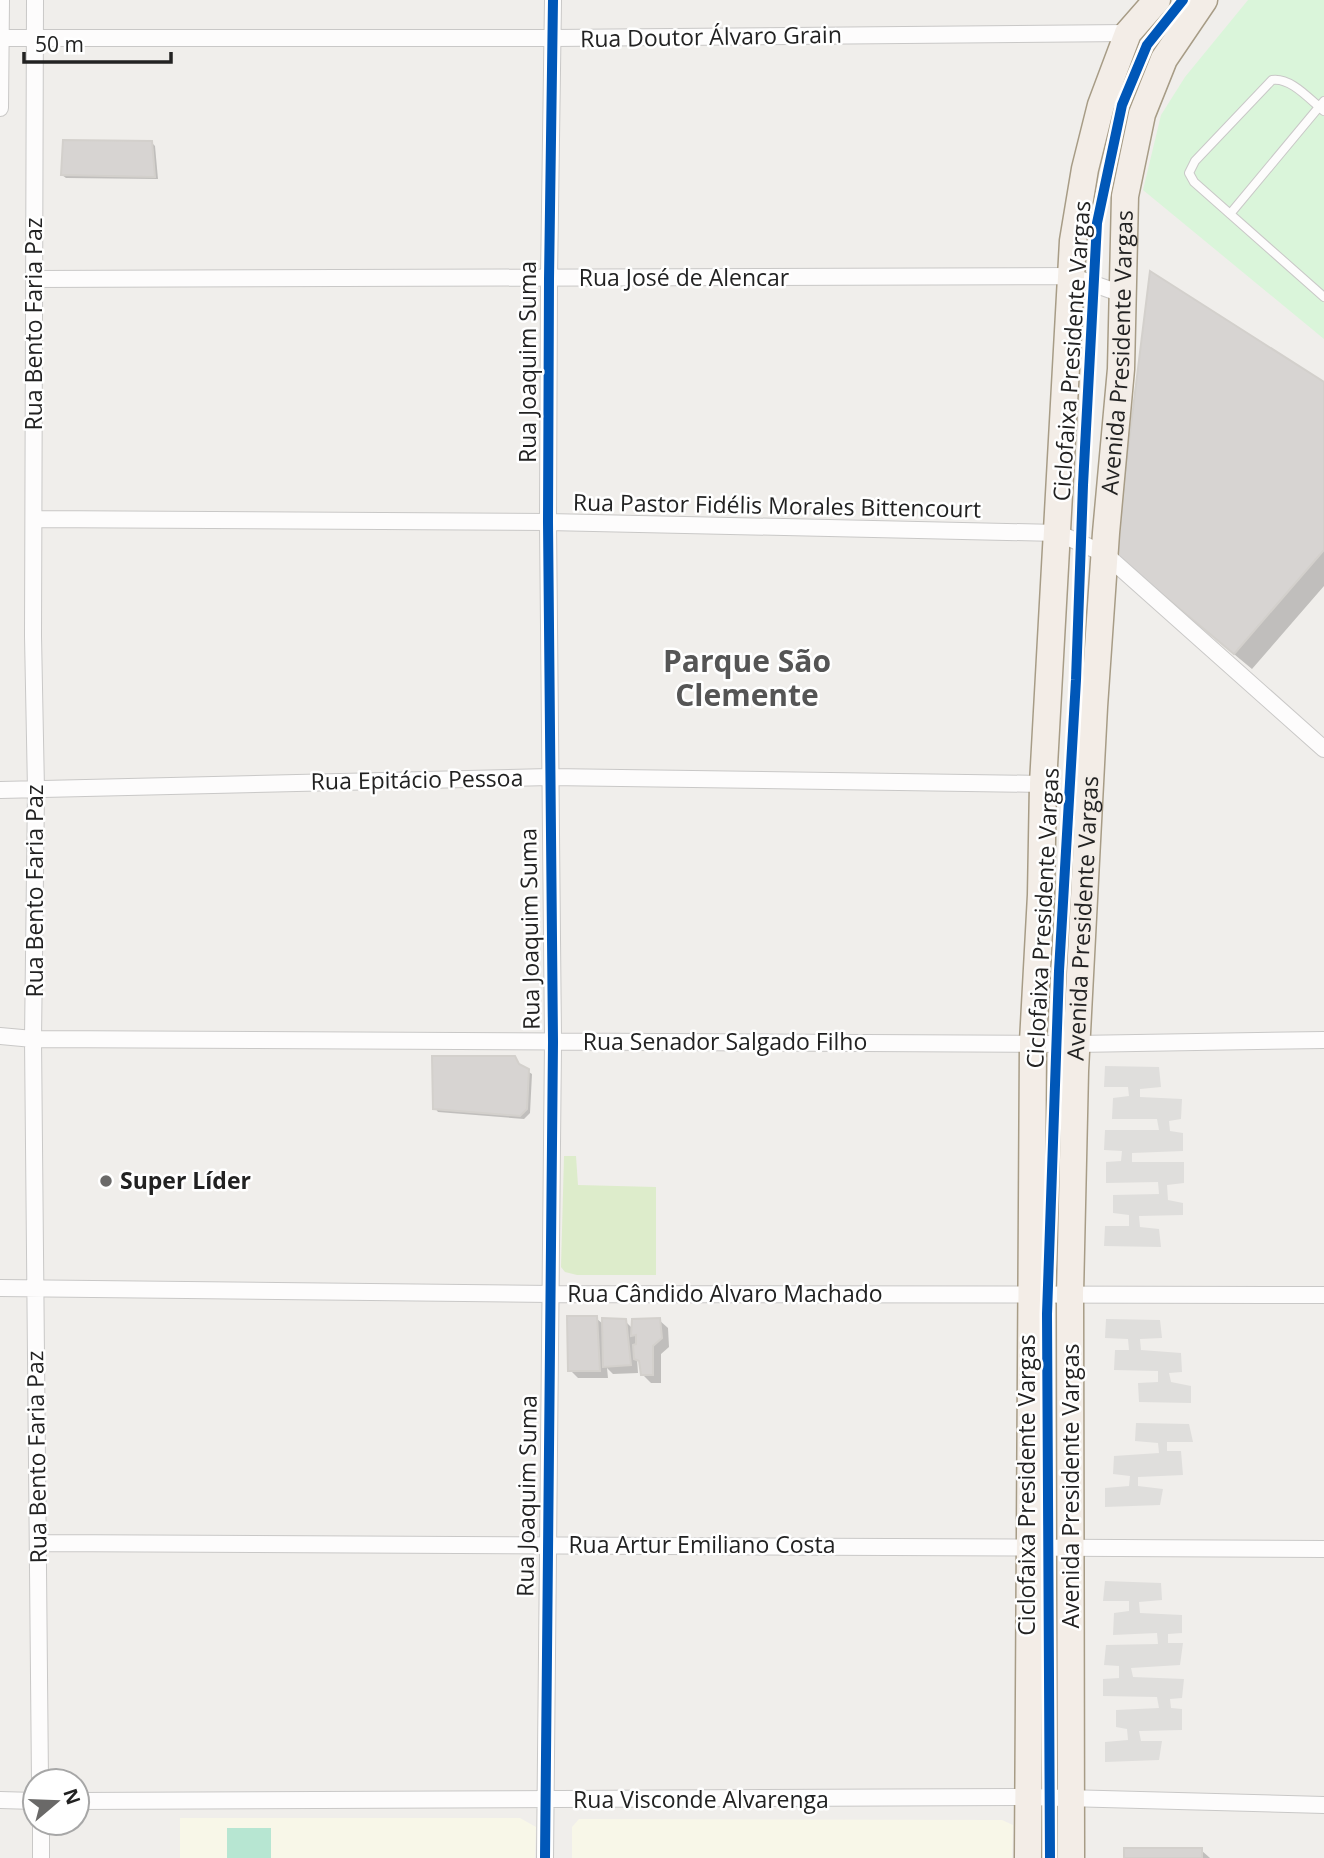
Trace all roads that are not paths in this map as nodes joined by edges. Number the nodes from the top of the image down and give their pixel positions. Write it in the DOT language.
graph roads {
  1 [pos="1,0"];
  2 [pos="36,0"];
  3 [pos="553,0"];
  4 [pos="1157,0"];
  5 [pos="1204,0"];
  6 [pos="1128,33"];
  7 [pos="0,38"];
  8 [pos="35,38"];
  9 [pos="553,38"];
  10 [pos="1322,106"];
  11 [pos="0,108"];
  12 [pos="1230,214"];
  13 [pos="1071,276"];
  14 [pos="34,279"];
  15 [pos="549,279"];
  16 [pos="1122,295"];
  17 [pos="1324,297"];
  18 [pos="34,519"];
  19 [pos="548,522"];
  20 [pos="1058,533"];
  21 [pos="1105,554"];
  22 [pos="1324,749"];
  23 [pos="550,777"];
  24 [pos="1043,784"];
  25 [pos="0,790"];
  26 [pos="36,790"];
  27 [pos="0,1036"];
  28 [pos="33,1039"];
  29 [pos="1324,1040"];
  30 [pos="553,1042"];
  31 [pos="1033,1042"];
  32 [pos="1076,1044"];
  33 [pos="0,1289"];
  34 [pos="35,1289"];
  35 [pos="551,1294"];
  36 [pos="1031,1294"];
  37 [pos="1070,1294"];
  38 [pos="1324,1295"];
  39 [pos="38,1542"];
  40 [pos="548,1545"];
  41 [pos="1031,1547"];
  42 [pos="1069,1547"];
  43 [pos="1324,1549"];
  44 [pos="40,1767"];
  45 [pos="1028,1797"];
  46 [pos="1071,1798"];
  47 [pos="0,1800"];
  48 [pos="21,1801"];
  49 [pos="91,1801"];
  50 [pos="544,1801"];
  51 [pos="1324,1805"];
  52 [pos="41,1837"];
  53 [pos="41,1858"];
  54 [pos="545,1858"];
  55 [pos="1027,1858"];
  56 [pos="1071,1858"];
  1 -- 7 [label="street"];
  2 -- 8 [label="street, Rua Bento Faria Paz"];
  3 -- 9 [label="street, Rua Joaquim Suma"];
  4 -- 6 [label="main road, Avenida Presidente Vargas"];
  5 -- 16 [label="main road, Avenida Presidente Vargas"];
  6 -- 9 [label="street, Rua Doutor Álvaro Grain"];
  6 -- 13 [label="main road, Avenida Presidente Vargas"];
  7 -- 8 [label="street, Rua Doutor Álvaro Grain"];
  7 -- 11 [label="street"];
  8 -- 9 [label="street, Rua Doutor Álvaro Grain"];
  8 -- 14 [label="street, Rua Bento Faria Paz"];
  9 -- 15 [label="street, Rua Joaquim Suma"];
  10 -- 12 [label="lane"];
  10 -- 12 [label="lane"];
  12 -- 17 [label="lane"];
  13 -- 15 [label="street, Rua José de Alencar"];
  13 -- 16 [label="street, Rua José de Alencar"];
  13 -- 20 [label="main road, Avenida Presidente Vargas"];
  14 -- 15 [label="street, Rua José de Alencar"];
  14 -- 18 [label="street, Rua Bento Faria Paz"];
  15 -- 19 [label="street, Rua Joaquim Suma"];
  16 -- 21 [label="main road, Avenida Presidente Vargas"];
  18 -- 19 [label="street, Rua Pastor Fidélis Morales Bittencourt"];
  18 -- 26 [label="street, Rua Bento Faria Paz"];
  19 -- 20 [label="street, Rua Pastor Fidélis Morales Bittencourt"];
  19 -- 23 [label="street, Rua Joaquim Suma"];
  20 -- 21 [label="street"];
  20 -- 24 [label="main road, Avenida Presidente Vargas"];
  21 -- 22 [label="street"];
  21 -- 32 [label="main road, Avenida Presidente Vargas"];
  23 -- 24 [label="street, Rua Epitácio Pessoa"];
  23 -- 26 [label="street, Rua Epitácio Pessoa"];
  23 -- 30 [label="street, Rua Joaquim Suma"];
  24 -- 31 [label="main road, Avenida Presidente Vargas"];
  25 -- 26 [label="street, Rua Epitácio Pessoa"];
  26 -- 28 [label="street, Rua Bento Faria Paz"];
  27 -- 28 [label="street, Rua Senador Salgado Filho"];
  28 -- 30 [label="street, Rua Senador Salgado Filho"];
  28 -- 34 [label="street, Rua Bento Faria Paz"];
  29 -- 32 [label="street, Rua Senador Salgado Filho"];
  30 -- 31 [label="street, Rua Senador Salgado Filho"];
  30 -- 35 [label="street, Rua Joaquim Suma"];
  31 -- 32 [label="street, Rua Senador Salgado Filho"];
  31 -- 36 [label="main road, Avenida Presidente Vargas"];
  32 -- 37 [label="main road, Avenida Presidente Vargas"];
  33 -- 34 [label="street, Rua Cândido Alvaro Machado"];
  34 -- 35 [label="street, Rua Cândido Alvaro Machado"];
  34 -- 39 [label="street, Rua Bento Faria Paz"];
  35 -- 36 [label="street, Rua Cândido Alvaro Machado"];
  35 -- 40 [label="street, Rua Joaquim Suma"];
  36 -- 37 [label="street, Rua Cândido Alvaro Machado"];
  36 -- 41 [label="main road, Avenida Presidente Vargas"];
  37 -- 38 [label="street, Rua Cândido Alvaro Machado"];
  37 -- 42 [label="main road, Avenida Presidente Vargas"];
  39 -- 40 [label="street, Rua Artur Emiliano Costa"];
  39 -- 44 [label="street, Rua Bento Faria Paz"];
  40 -- 41 [label="street, Rua Artur Emiliano Costa"];
  40 -- 50 [label="street, Rua Joaquim Suma"];
  41 -- 42 [label="street, Rua Artur Emiliano Costa"];
  41 -- 45 [label="main road, Avenida Presidente Vargas"];
  42 -- 43 [label="street, Rua Artur Emiliano Costa"];
  42 -- 46 [label="main road, Avenida Presidente Vargas"];
  45 -- 46 [label="street, Rua Visconde Alvarenga"];
  45 -- 50 [label="street, Rua Visconde Alvarenga"];
  45 -- 55 [label="main road, Avenida Presidente Vargas"];
  46 -- 51 [label="street, Rua Visconde Alvarenga"];
  46 -- 56 [label="main road, Avenida Presidente Vargas"];
  47 -- 48 [label="street"];
  49 -- 50 [label="street, Rua Visconde Alvarenga"];
  50 -- 54 [label="street, Rua Joaquim Suma"];
  52 -- 53 [label="street"];
}
